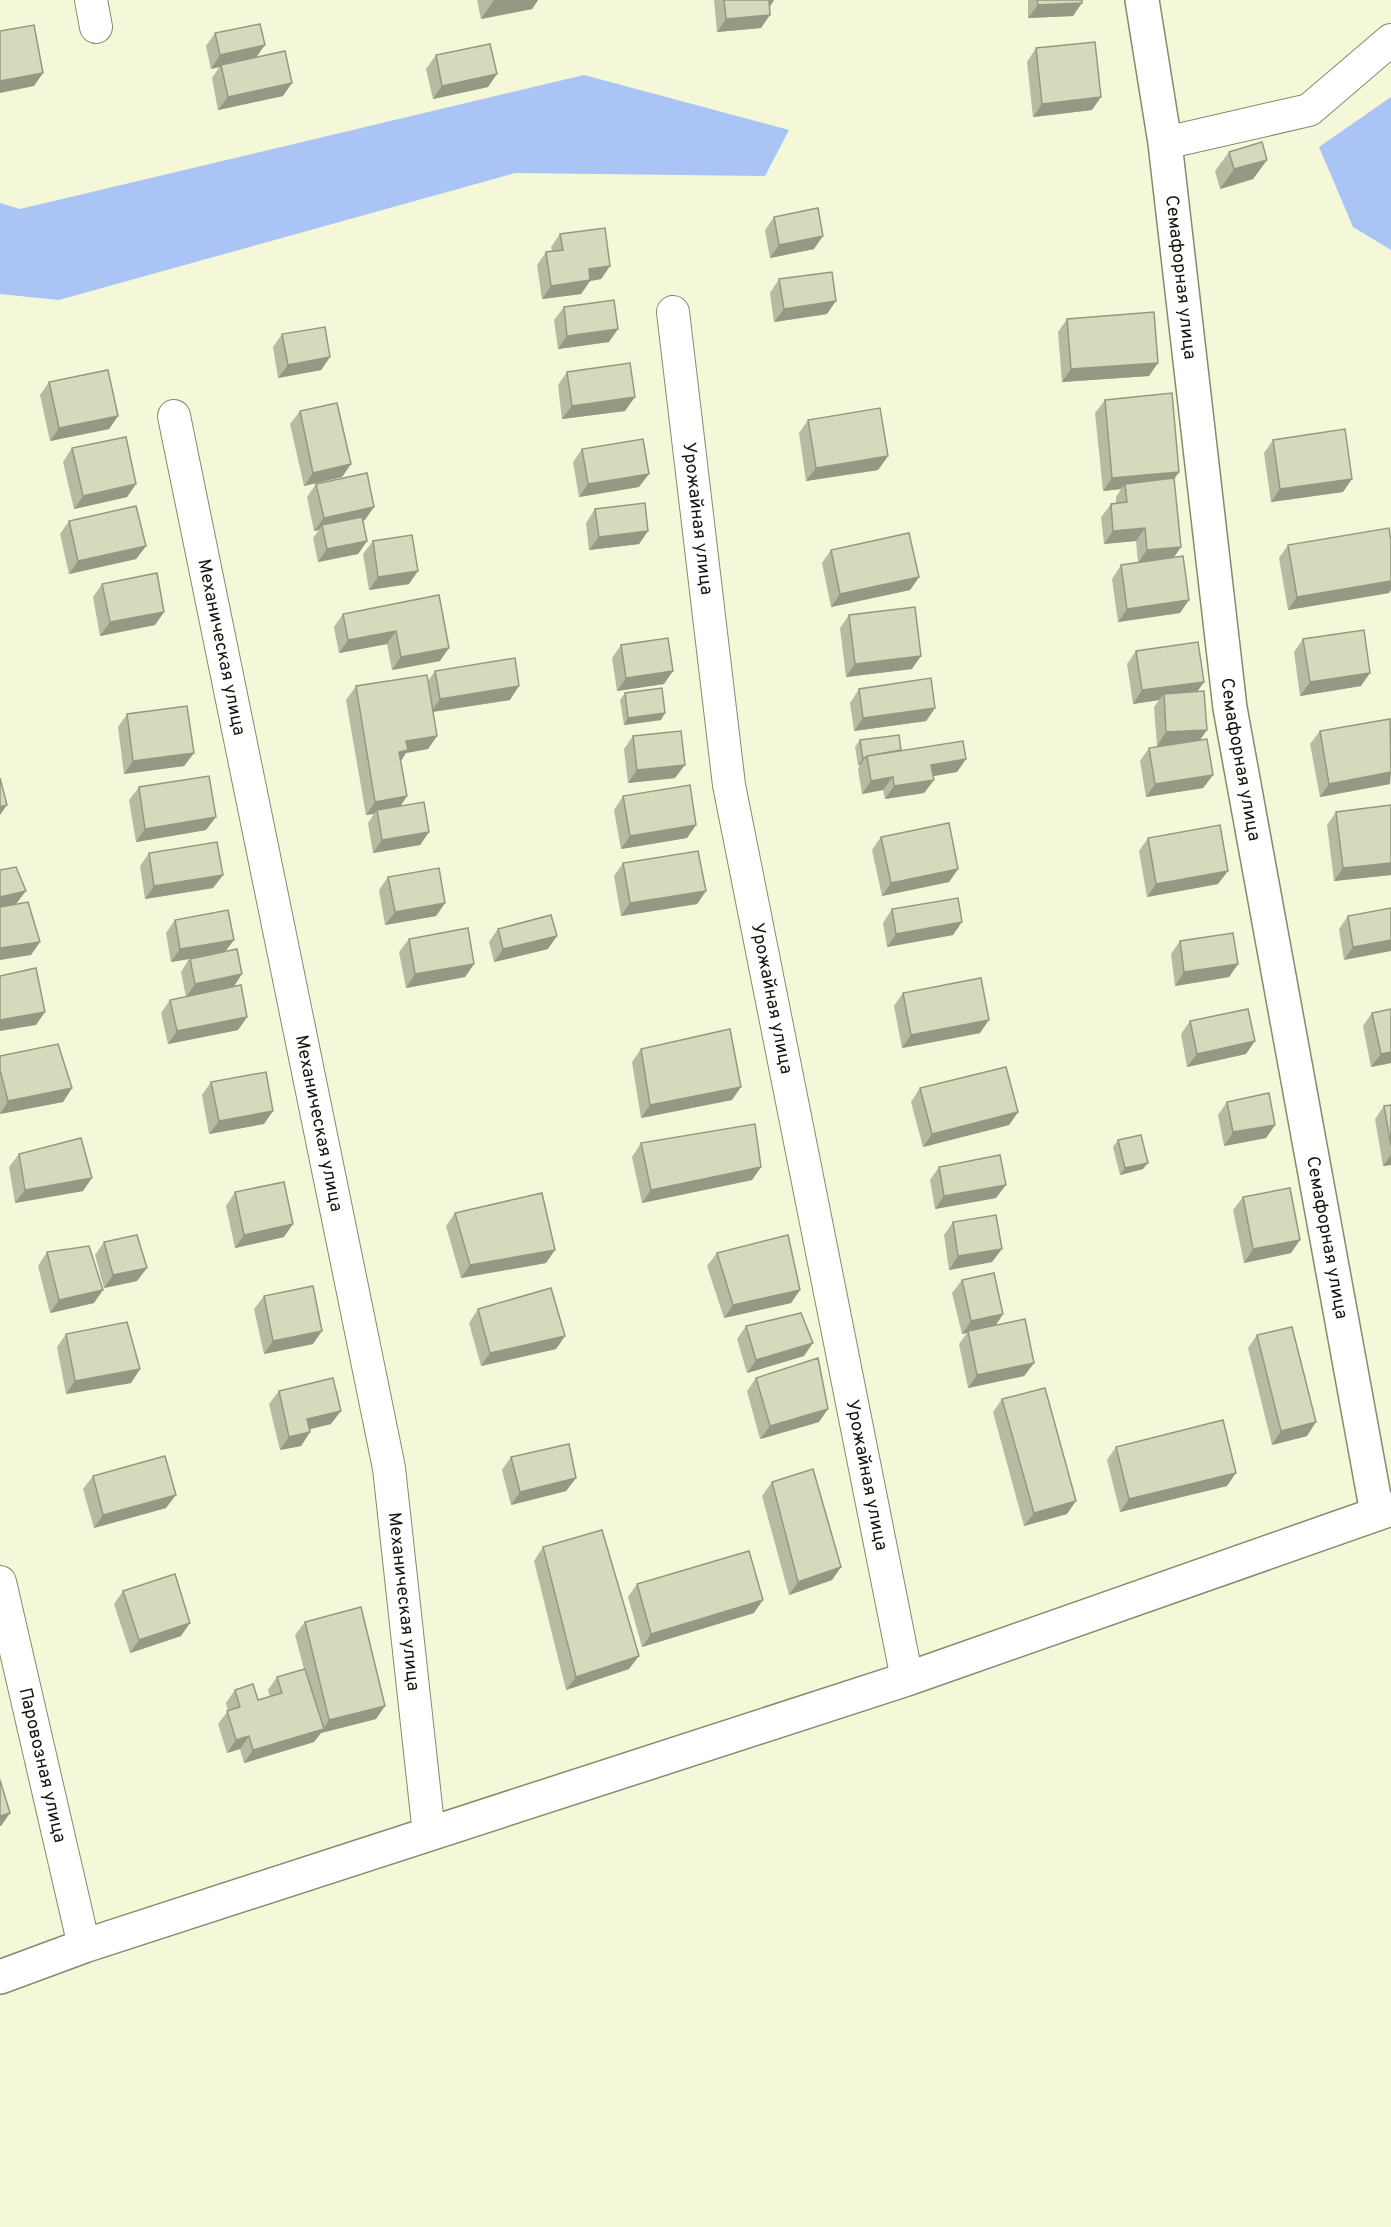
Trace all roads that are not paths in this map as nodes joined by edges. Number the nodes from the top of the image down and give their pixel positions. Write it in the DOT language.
graph roads {
  1 [pos="1142,0"];
  2 [pos="1391,40"];
  3 [pos="1165,143"];
  4 [pos="673,312"];
  5 [pos="174,416"];
  6 [pos="1384,1511"];
  7 [pos="0,1582"];
  8 [pos="907,1679"];
  9 [pos="429,1834"];
  10 [pos="84,1946"];
  11 [pos="0,1977"];
  1 -- 3 [label="street, Семафорная улица"];
  2 -- 3 [label="street"];
  3 -- 6 [label="street, Семафорная улица"];
  4 -- 8 [label="street, Урожайная улица"];
  5 -- 9 [label="street, Механическая улица"];
  6 -- 8 [label="street"];
  7 -- 10 [label="street, Паровозная улица"];
  8 -- 9 [label="street"];
  9 -- 10 [label="street"];
  10 -- 11 [label="street"];
}
